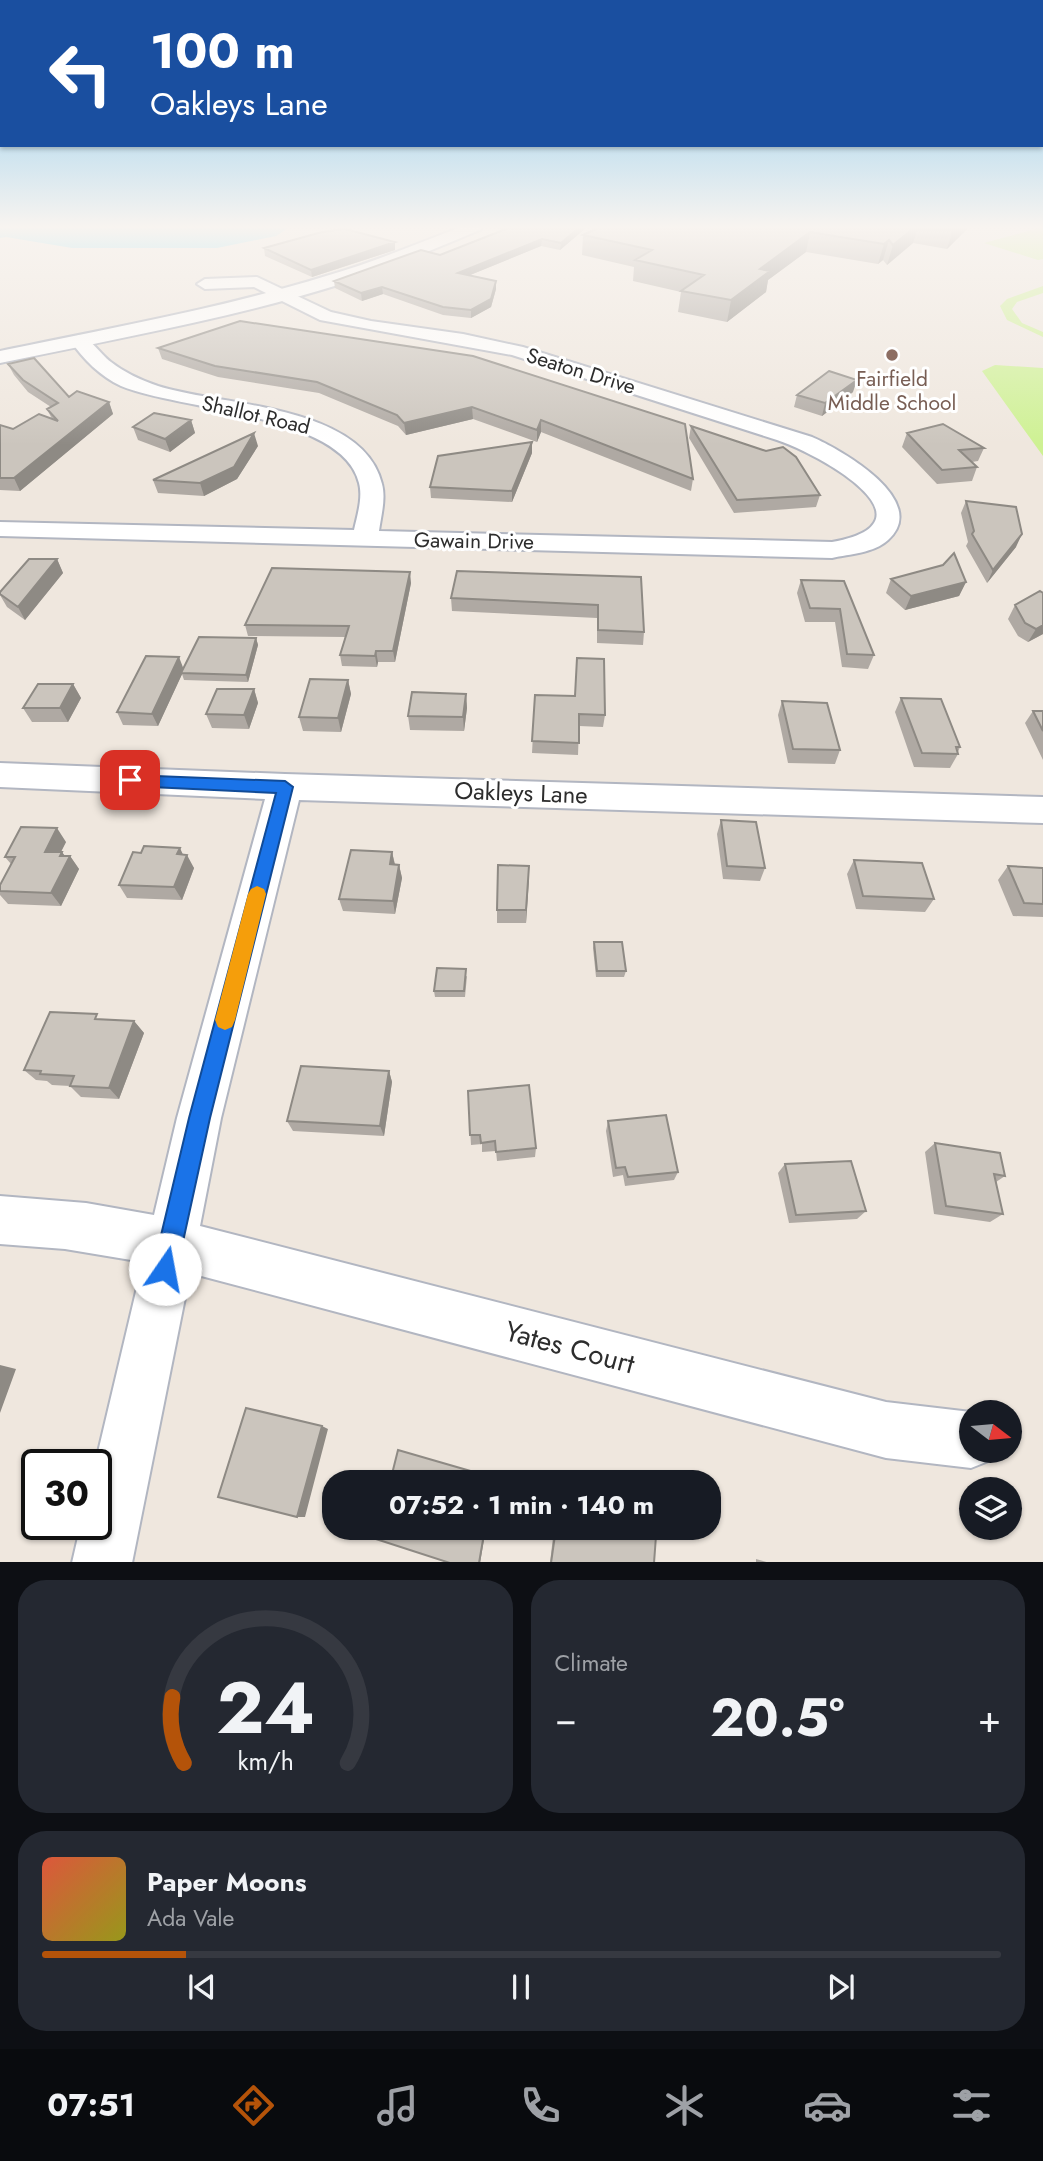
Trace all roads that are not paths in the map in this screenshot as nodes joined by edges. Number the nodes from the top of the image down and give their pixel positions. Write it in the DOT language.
graph roads {
  1 [pos="256,300"];
  2 [pos="292,300"];
  3 [pos="79,340"];
  4 [pos="0,357"];
  5 [pos="868,482"];
  6 [pos="0,529"];
  7 [pos="365,538"];
  8 [pos="0,775"];
  9 [pos="285,787"];
  10 [pos="1043,810"];
  11 [pos="0,1220"];
  12 [pos="171,1243"];
  13 [pos="959,1439"];
  14 [pos="102,1562"];
  1 -- 3 [label="street"];
  2 -- 5 [label="street, Seaton Drive"];
  3 -- 4 [label="street"];
  3 -- 7 [label="street, Shallot Road"];
  5 -- 7 [label="street, Gawain Drive"];
  6 -- 7 [label="street, Gawain Drive"];
  8 -- 9 [label="street, Oakleys Lane"];
  9 -- 10 [label="street, Oakleys Lane"];
  9 -- 12 [label="street"];
  11 -- 12 [label="street, Yates Court"];
  12 -- 13 [label="street, Yates Court"];
  12 -- 14 [label="street"];
}
